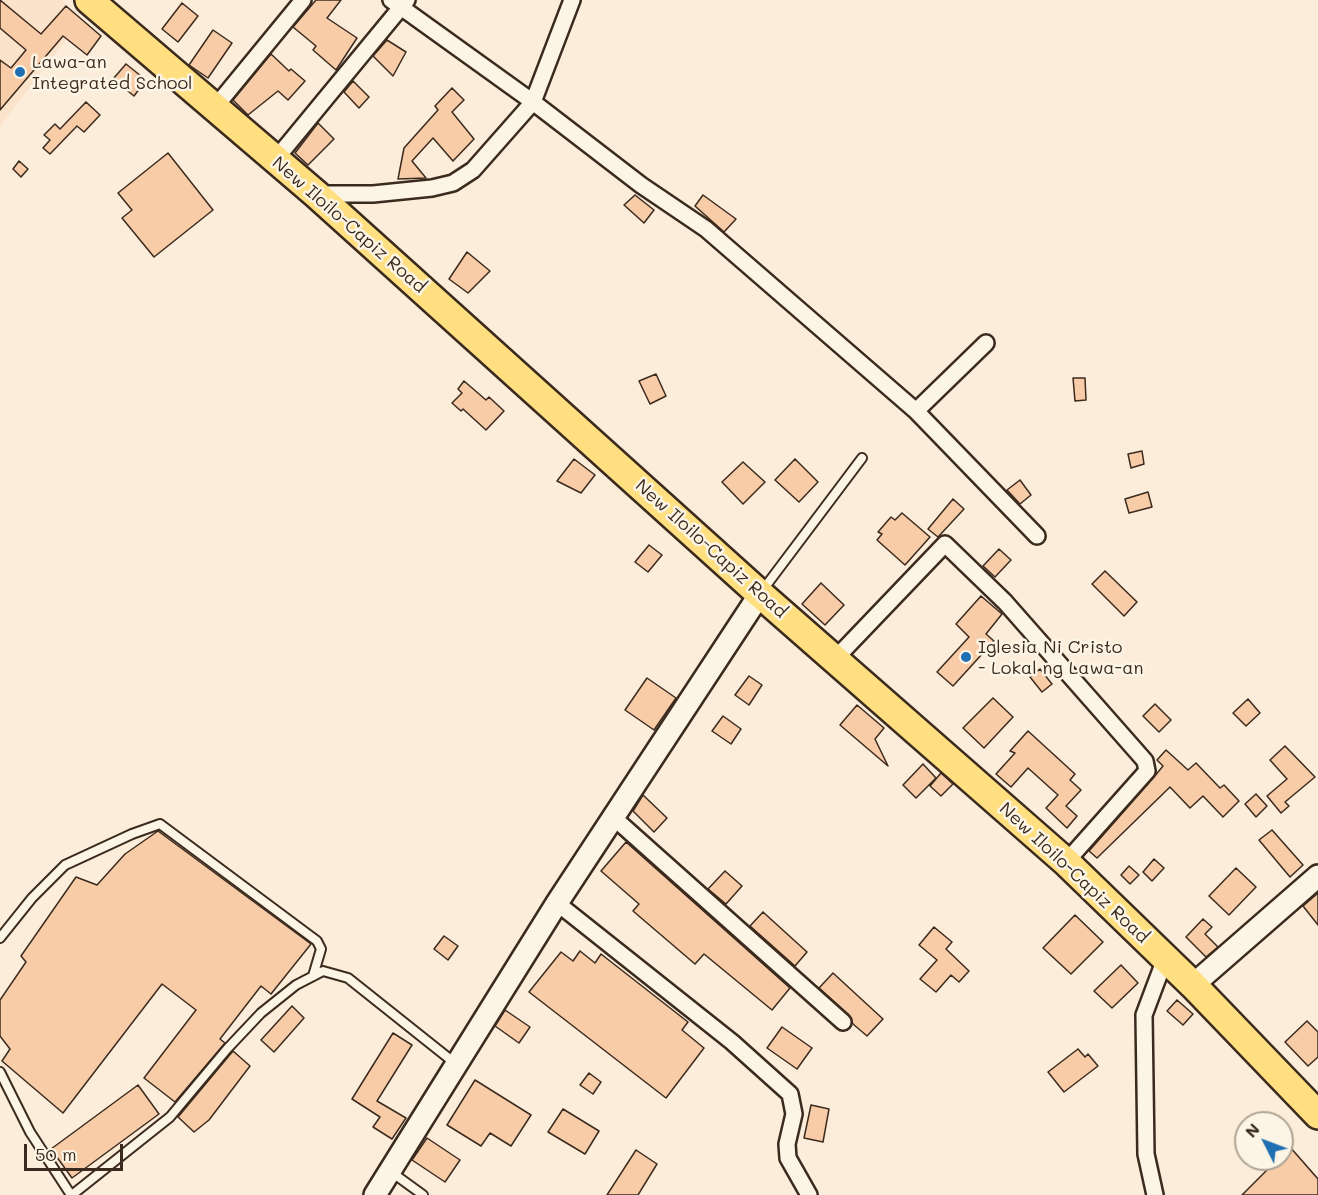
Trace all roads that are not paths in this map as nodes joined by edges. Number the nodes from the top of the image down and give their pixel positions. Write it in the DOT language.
graph roads {
  1 [pos="89,0"];
  2 [pos="303,0"];
  3 [pos="572,0"];
  4 [pos="399,2"];
  5 [pos="533,102"];
  6 [pos="216,106"];
  7 [pos="275,160"];
  8 [pos="316,194"];
  9 [pos="986,343"];
  10 [pos="916,411"];
  11 [pos="862,459"];
  12 [pos="1036,536"];
  13 [pos="760,594"];
  14 [pos="835,659"];
  15 [pos="613,817"];
  16 [pos="1066,862"];
  17 [pos="1318,877"];
  18 [pos="557,903"];
  19 [pos="0,938"];
  20 [pos="1165,959"];
  21 [pos="314,976"];
  22 [pos="1193,985"];
  23 [pos="843,1022"];
  24 [pos="458,1065"];
  25 [pos="0,1072"];
  26 [pos="1318,1115"];
  27 [pos="390,1171"];
  28 [pos="71,1195"];
  29 [pos="375,1195"];
  30 [pos="423,1195"];
  31 [pos="809,1195"];
  32 [pos="1155,1195"];
  1 -- 6 [label="highway, New Iloilo-Capiz Road"];
  2 -- 6 [label="street"];
  3 -- 5 [label="street"];
  4 -- 5 [label="street"];
  4 -- 7 [label="street"];
  5 -- 8 [label="street"];
  5 -- 10 [label="street"];
  6 -- 7 [label="highway, New Iloilo-Capiz Road"];
  7 -- 8 [label="highway, New Iloilo-Capiz Road"];
  8 -- 13 [label="highway, New Iloilo-Capiz Road"];
  9 -- 10 [label="street"];
  10 -- 12 [label="street"];
  11 -- 13 [label="lane"];
  13 -- 14 [label="highway, New Iloilo-Capiz Road"];
  13 -- 15 [label="main road"];
  14 -- 16 [label="highway, New Iloilo-Capiz Road"];
  14 -- 16 [label="street"];
  15 -- 18 [label="main road"];
  15 -- 23 [label="street"];
  16 -- 20 [label="highway, New Iloilo-Capiz Road"];
  17 -- 22 [label="main road"];
  18 -- 24 [label="main road"];
  18 -- 31 [label="street"];
  19 -- 21 [label="lane"];
  20 -- 22 [label="highway, New Iloilo-Capiz Road"];
  20 -- 32 [label="street"];
  21 -- 24 [label="lane"];
  21 -- 28 [label="lane"];
  22 -- 26 [label="highway, New Iloilo-Capiz Road"];
  24 -- 27 [label="main road"];
  25 -- 28 [label="lane"];
  27 -- 29 [label="main road"];
  27 -- 30 [label="lane"];
}
